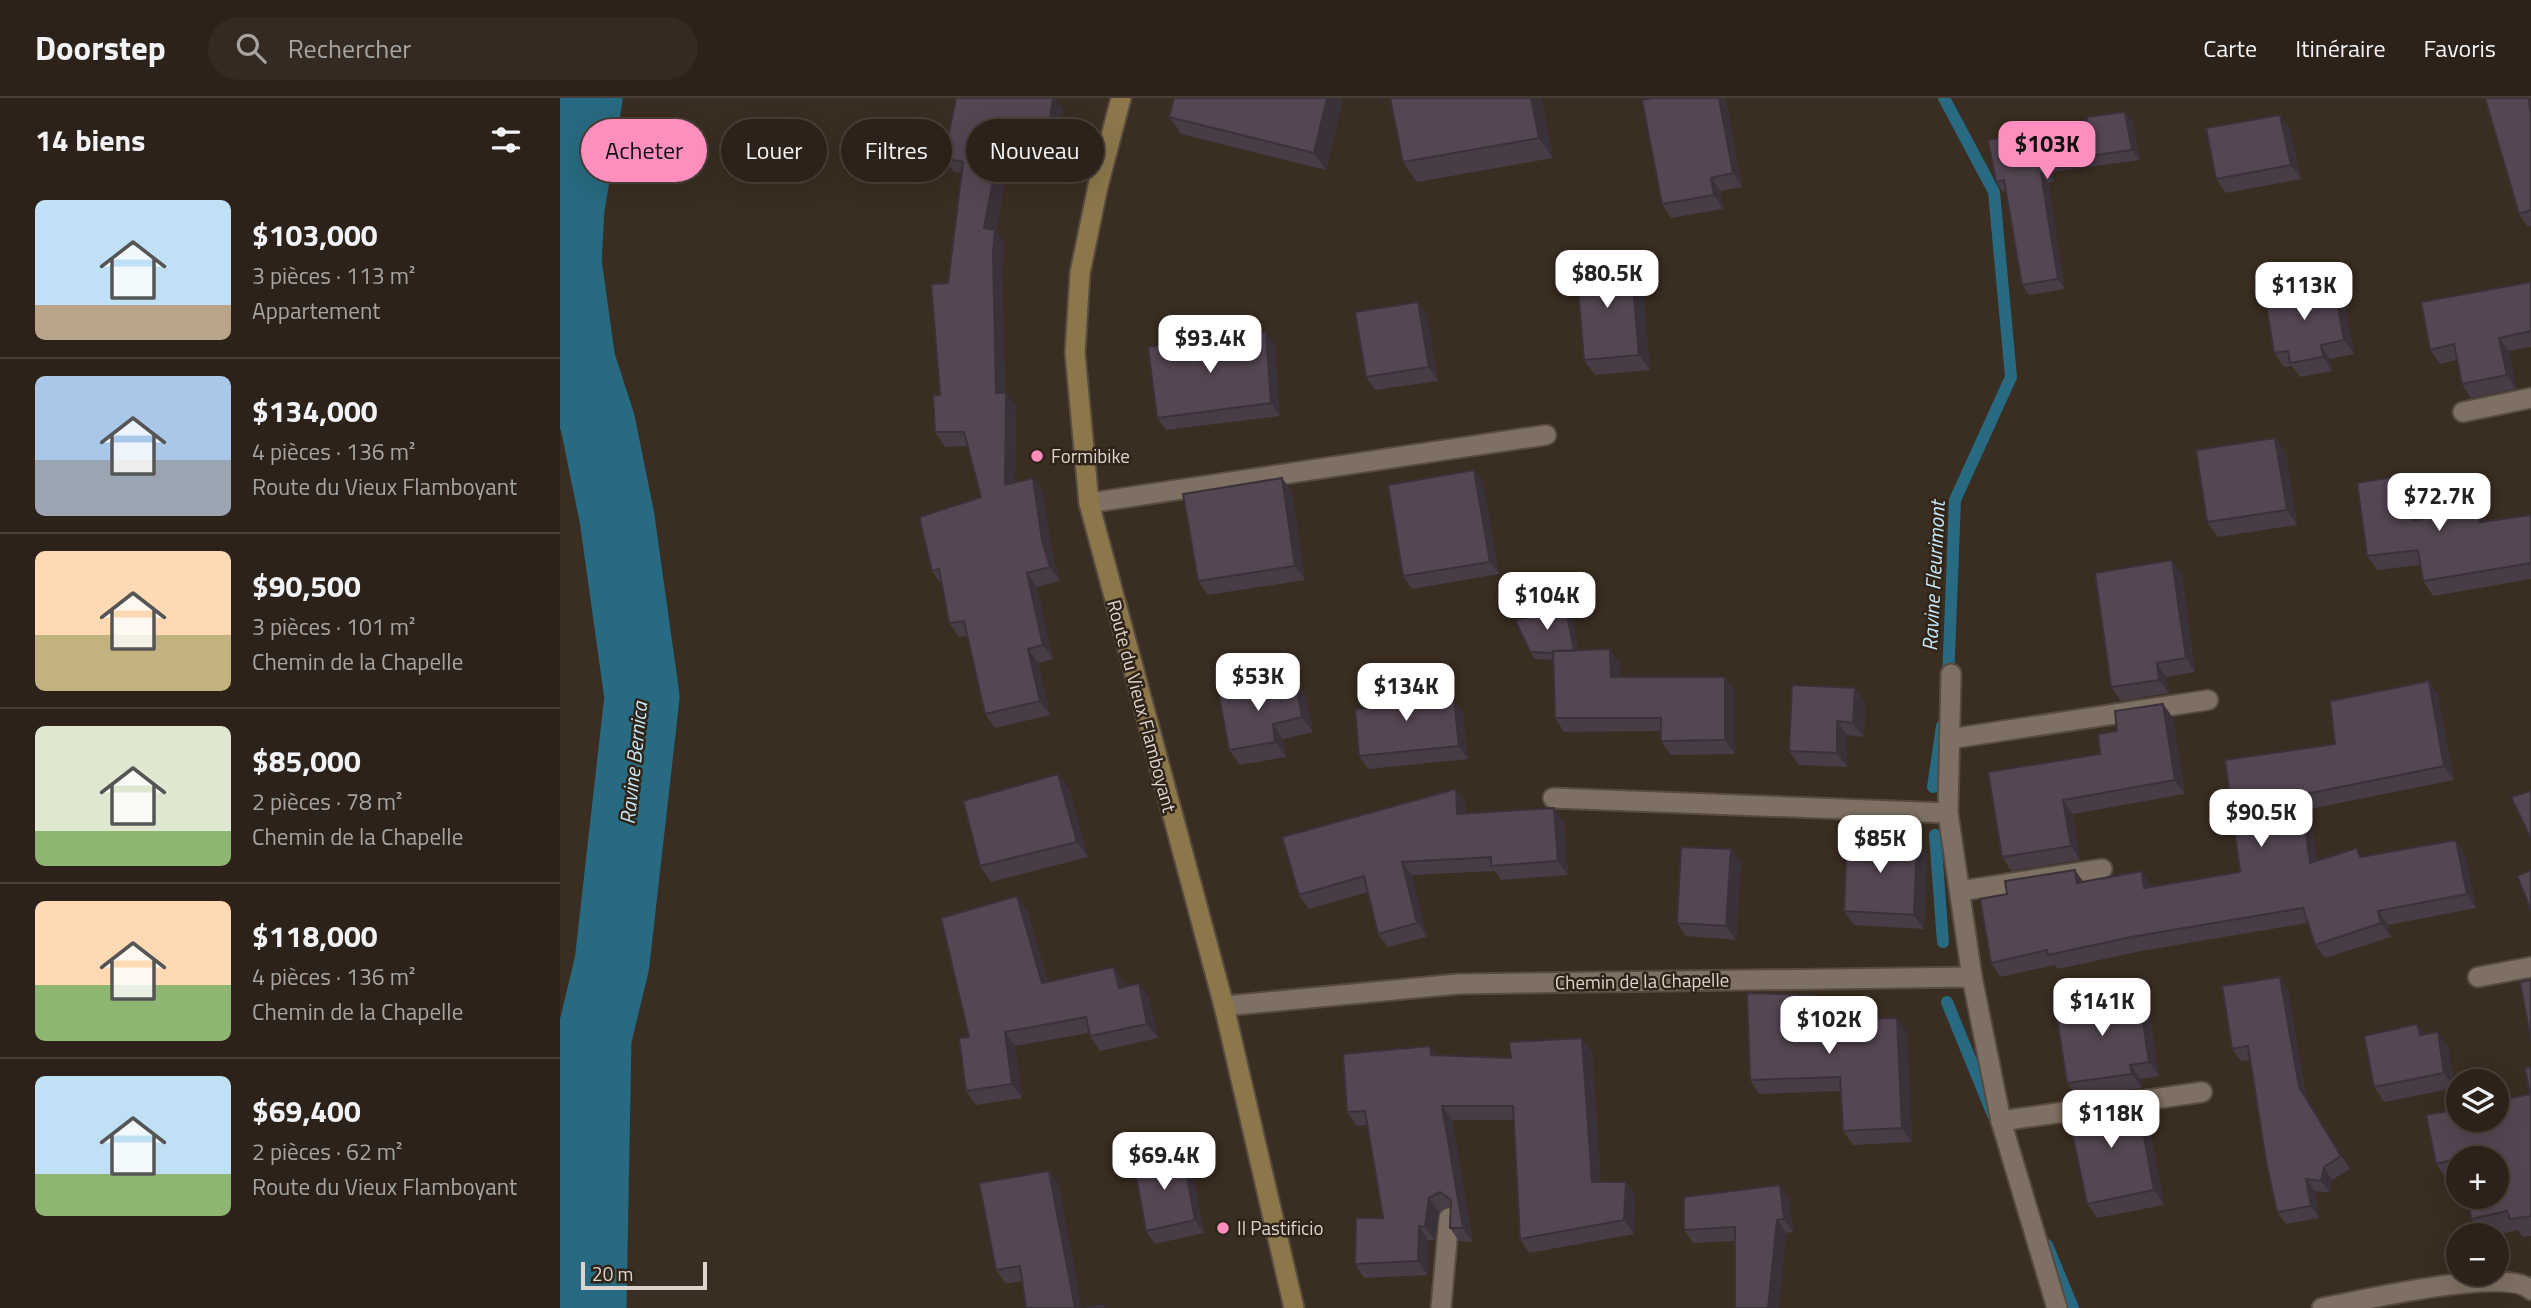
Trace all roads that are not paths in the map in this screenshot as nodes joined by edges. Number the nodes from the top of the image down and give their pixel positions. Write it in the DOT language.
graph roads {
  1 [pos="1121,98"];
  2 [pos="2531,398"];
  3 [pos="2463,412"];
  4 [pos="1546,435"];
  5 [pos="1090,503"];
  6 [pos="1951,674"];
  7 [pos="2208,700"];
  8 [pos="1949,739"];
  9 [pos="1553,798"];
  10 [pos="1948,813"];
  11 [pos="2102,869"];
  12 [pos="1960,891"];
  13 [pos="2531,967"];
  14 [pos="1972,977"];
  15 [pos="2478,977"];
  16 [pos="1224,1006"];
  17 [pos="2202,1092"];
  18 [pos="2001,1121"];
  19 [pos="1449,1218"];
  20 [pos="2531,1290"];
  21 [pos="1294,1308"];
  22 [pos="1441,1308"];
  23 [pos="2057,1308"];
  24 [pos="2322,1308"];
  1 -- 5 [label="main road, Route du Vieux Flamboyant"];
  2 -- 3 [label="street"];
  4 -- 5 [label="street"];
  5 -- 16 [label="main road, Route du Vieux Flamboyant"];
  6 -- 8 [label="street"];
  7 -- 8 [label="street"];
  8 -- 10 [label="street"];
  9 -- 10 [label="street"];
  10 -- 12 [label="street"];
  11 -- 12 [label="street"];
  12 -- 14 [label="street"];
  13 -- 15 [label="street"];
  14 -- 16 [label="street, Chemin de la Chapelle"];
  14 -- 18 [label="street"];
  16 -- 21 [label="main road, Route du Vieux Flamboyant"];
  17 -- 18 [label="street"];
  18 -- 23 [label="street"];
  19 -- 22 [label="street"];
  20 -- 24 [label="street"];
}
